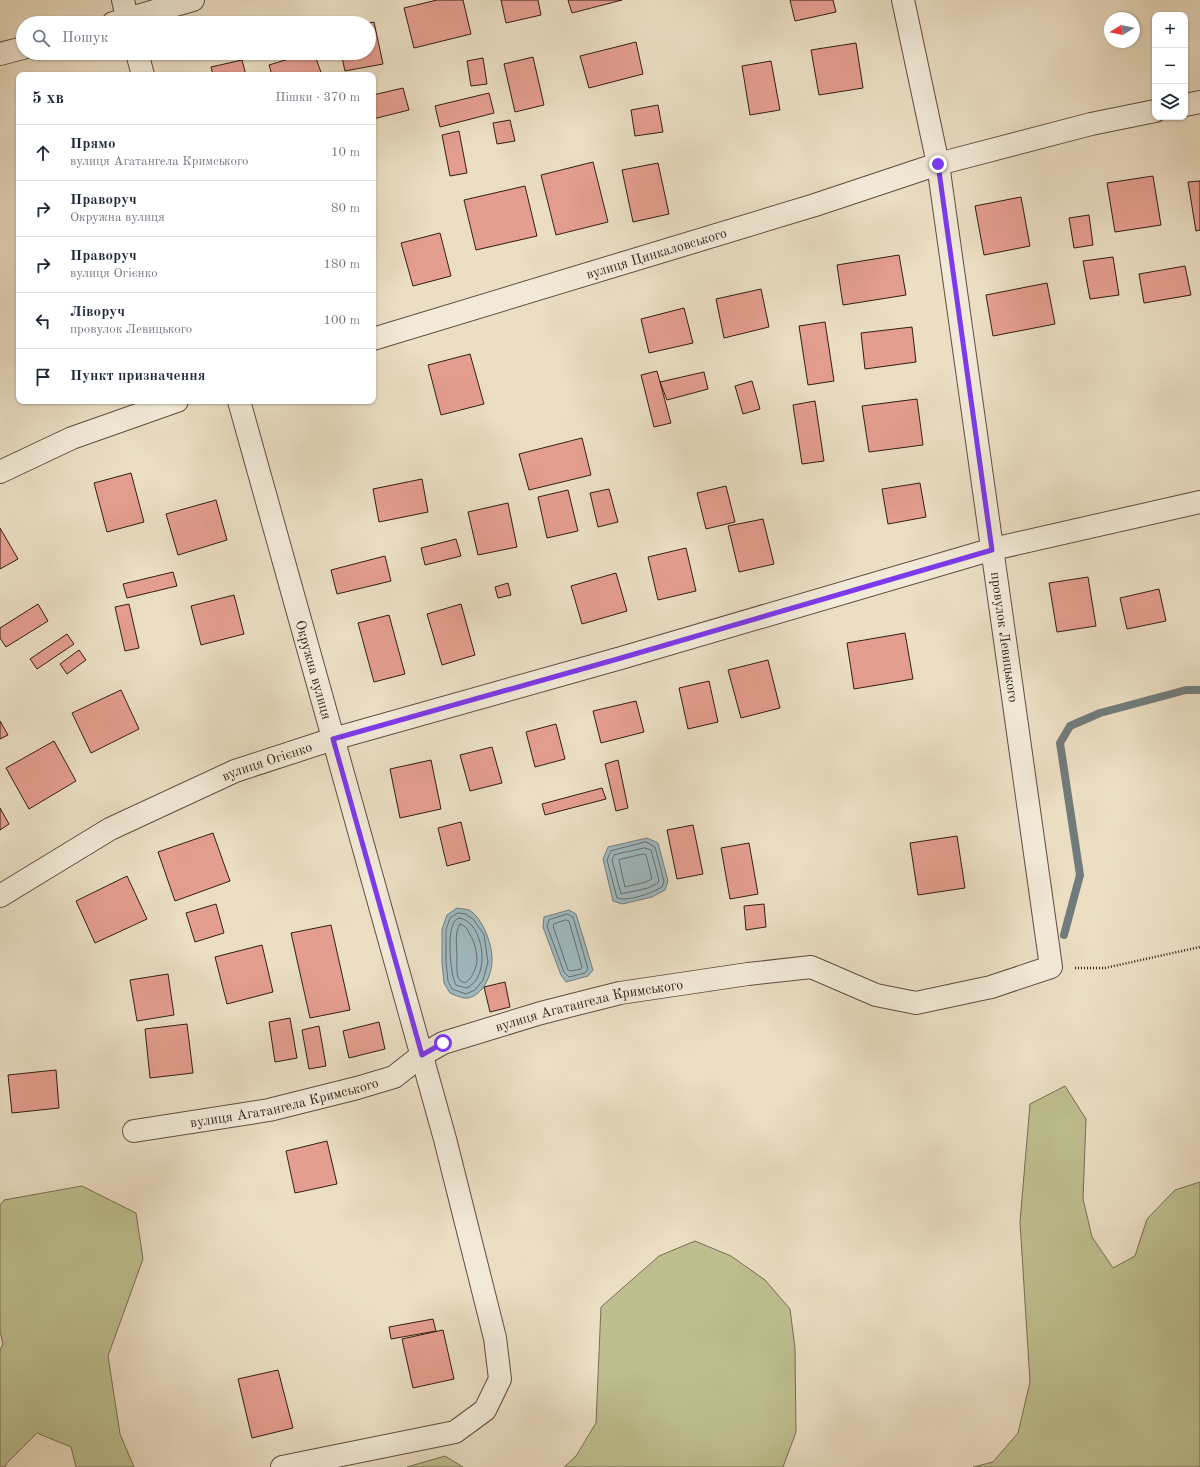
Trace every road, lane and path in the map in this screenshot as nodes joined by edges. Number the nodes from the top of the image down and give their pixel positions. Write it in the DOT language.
graph roads {
  1 [pos="193,0"];
  2 [pos="903,0"];
  3 [pos="123,16"];
  4 [pos="16,50"];
  5 [pos="0,54"];
  6 [pos="139,60"];
  7 [pos="142,72"];
  8 [pos="1200,102"];
  9 [pos="1188,104"];
  10 [pos="1152,112"];
  11 [pos="938,164"];
  12 [pos="376,338"];
  13 [pos="168,404"];
  14 [pos="240,404"];
  15 [pos="0,472"];
  16 [pos="1200,502"];
  17 [pos="992,550"];
  18 [pos="333,739"];
  19 [pos="0,896"];
  20 [pos="1200,947"];
  21 [pos="1051,968"];
  22 [pos="422,1055"];
  23 [pos="134,1131"];
  24 [pos="282,1467"];
  1 -- 3 [label="street"];
  2 -- 11 [label="street, провулок Левицького"];
  4 -- 5 [label="street"];
  6 -- 7 [label="street"];
  8 -- 9 [label="street"];
  10 -- 11 [label="street, вулиця Цинкаловського"];
  11 -- 12 [label="street, вулиця Цинкаловського"];
  11 -- 17 [label="street, провулок Левицького"];
  13 -- 15 [label="street"];
  14 -- 18 [label="street, Окружна вулиця"];
  16 -- 17 [label="street, вулиця Огієнко"];
  17 -- 18 [label="street, вулиця Огієнко"];
  17 -- 21 [label="street, провулок Левицького"];
  18 -- 19 [label="street, вулиця Огієнко"];
  18 -- 22 [label="street, Окружна вулиця"];
  20 -- 21 [label="path"];
  21 -- 22 [label="street, вулиця Агатангела Кримського"];
  22 -- 23 [label="street, вулиця Агатангела Кримського"];
  22 -- 24 [label="street, Окружна вулиця"];
}
